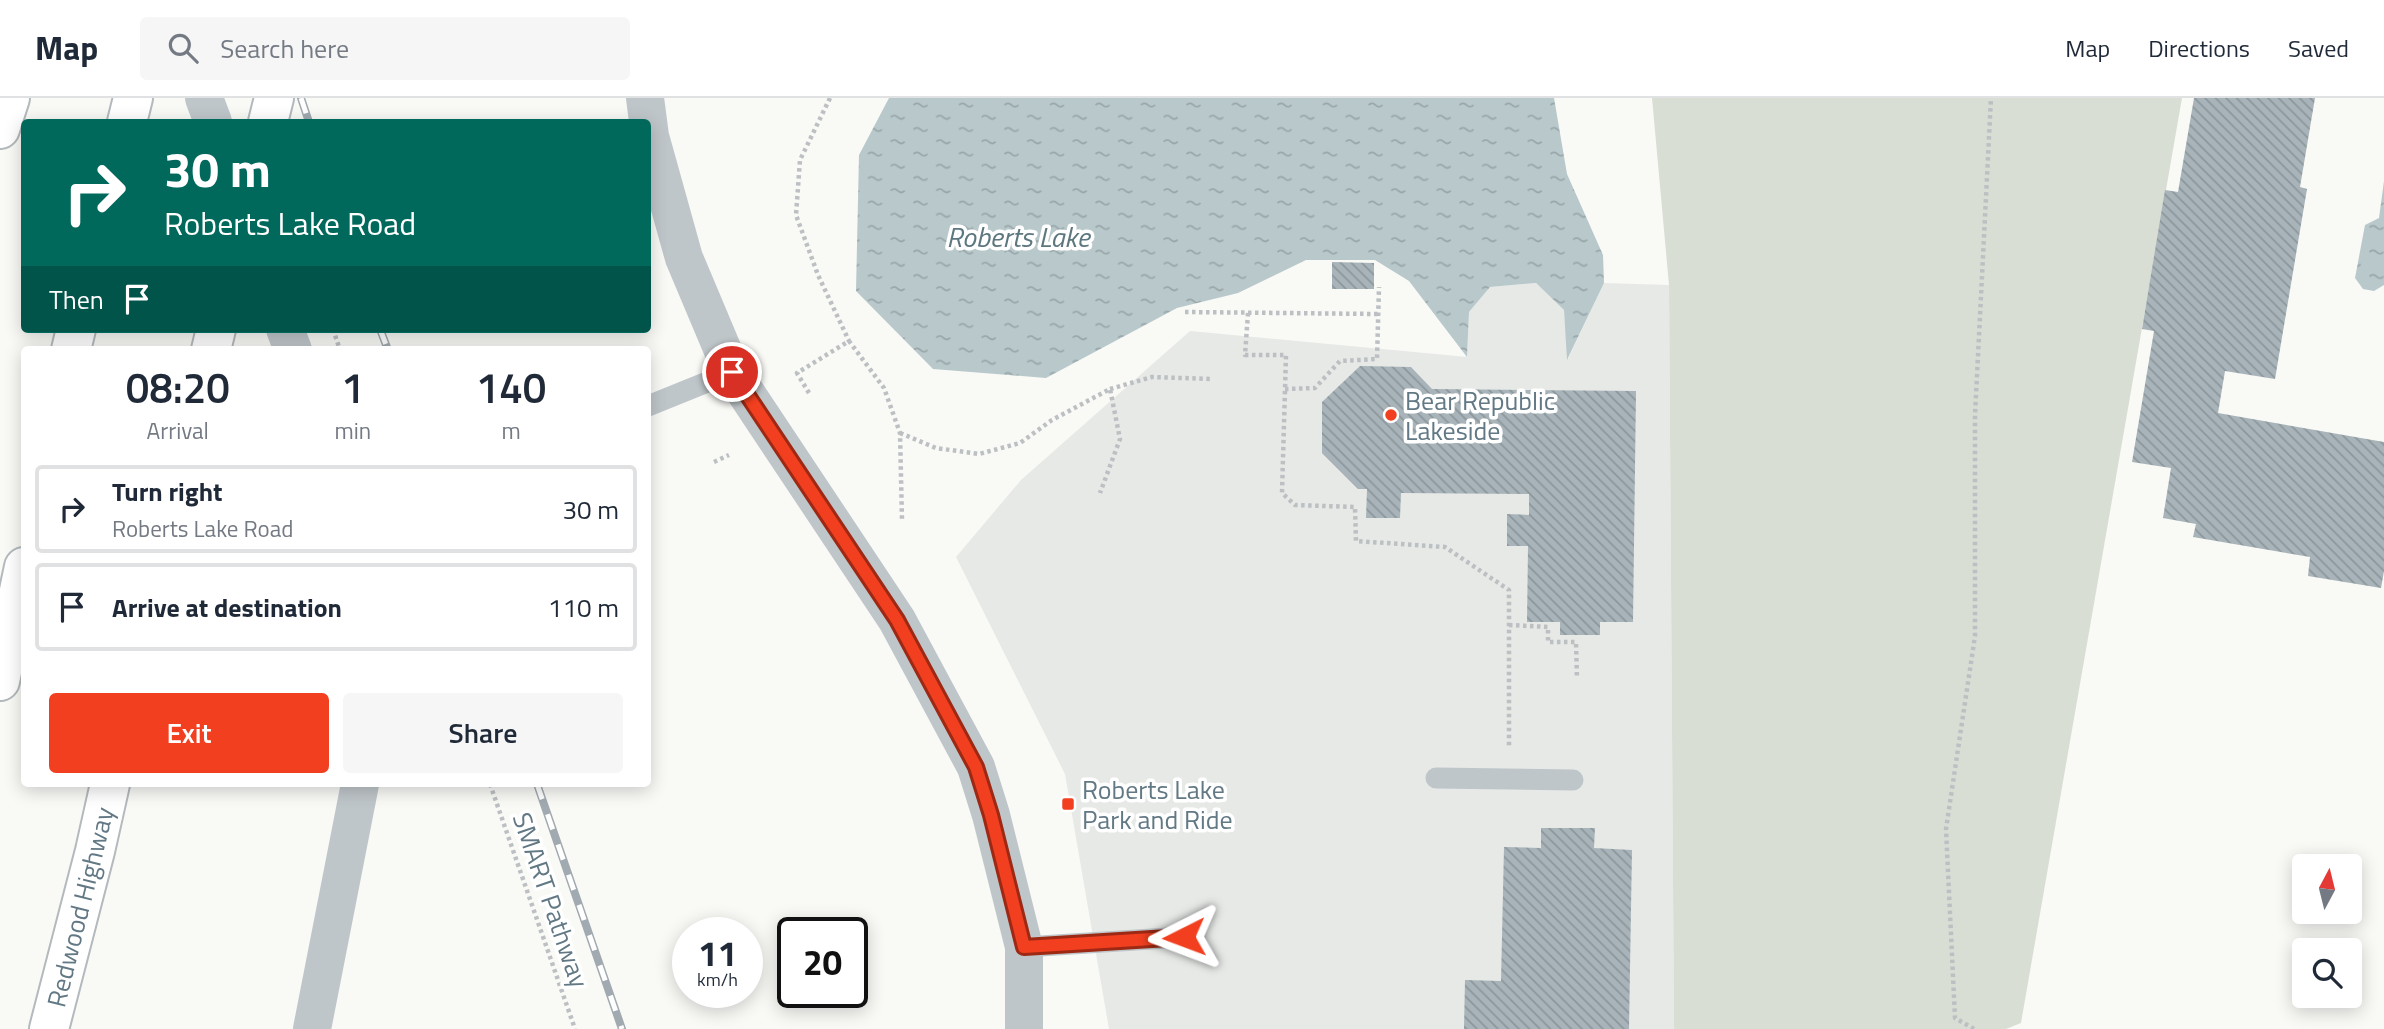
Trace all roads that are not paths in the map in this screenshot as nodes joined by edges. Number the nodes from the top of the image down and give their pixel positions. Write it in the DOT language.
graph roads {
  1 [pos="10,98"];
  2 [pos="133,98"];
  3 [pos="204,98"];
  4 [pos="274,98"];
  5 [pos="645,98"];
  6 [pos="128,119"];
  7 [pos="212,119"];
  8 [pos="269,119"];
  9 [pos="648,119"];
  10 [pos="0,129"];
  11 [pos="651,140"];
  12 [pos="732,372"];
  13 [pos="651,405"];
  14 [pos="21,581"];
  15 [pos="0,681"];
  16 [pos="1436,778"];
  17 [pos="1573,780"];
  18 [pos="109,787"];
  19 [pos="359,787"];
  20 [pos="95,851"];
  21 [pos="1184,937"];
  22 [pos="1024,947"];
  23 [pos="49,1029"];
  24 [pos="75,1029"];
  25 [pos="312,1029"];
  26 [pos="1024,1029"];
  1 -- 10 [label="highway"];
  2 -- 6 [label="highway"];
  3 -- 7 [label="street"];
  4 -- 8 [label="highway"];
  5 -- 9 [label="street"];
  11 -- 12 [label="street"];
  12 -- 13 [label="lane"];
  12 -- 22 [label="street"];
  14 -- 15 [label="highway"];
  16 -- 17 [label="lane"];
  18 -- 20 [label="highway, Redwood Highway"];
  19 -- 25 [label="street"];
  20 -- 23 [label="highway, Redwood Highway"];
  20 -- 24 [label="highway"];
  21 -- 22 [label="lane"];
  22 -- 26 [label="street"];
}
